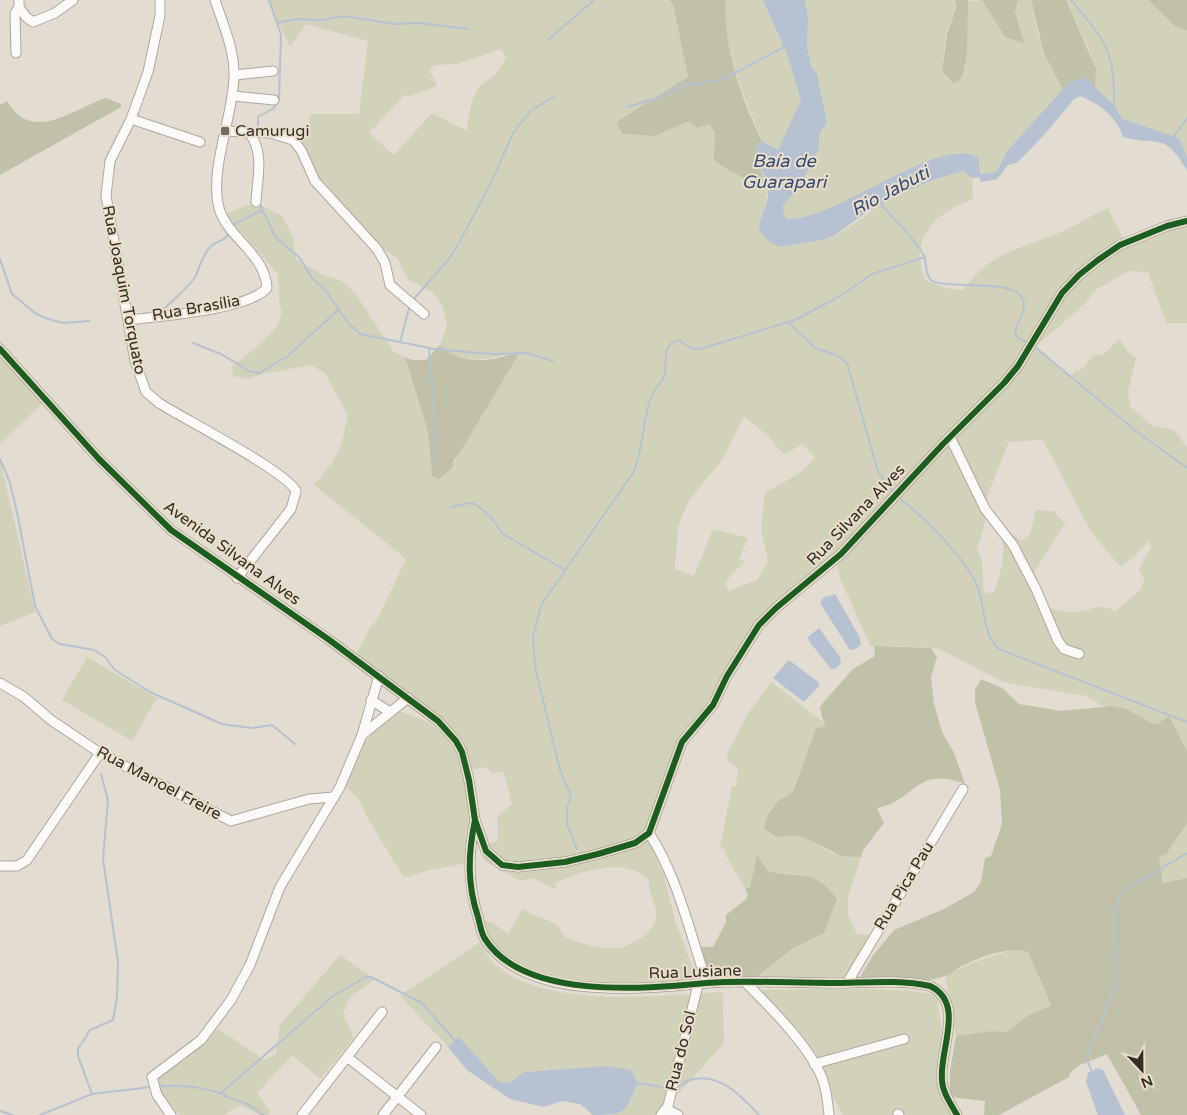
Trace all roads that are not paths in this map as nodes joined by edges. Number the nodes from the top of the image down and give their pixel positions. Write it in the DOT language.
graph roads {
  1 [pos="73,0"];
  2 [pos="160,0"];
  3 [pos="215,0"];
  4 [pos="19,4"];
  5 [pos="16,52"];
  6 [pos="272,72"];
  7 [pos="234,75"];
  8 [pos="233,96"];
  9 [pos="274,100"];
  10 [pos="131,119"];
  11 [pos="226,131"];
  12 [pos="249,133"];
  13 [pos="200,142"];
  14 [pos="256,202"];
  15 [pos="1187,221"];
  16 [pos="424,314"];
  17 [pos="129,320"];
  18 [pos="0,349"];
  19 [pos="950,437"];
  20 [pos="237,578"];
  21 [pos="1079,654"];
  22 [pos="379,676"];
  23 [pos="0,683"];
  24 [pos="408,698"];
  25 [pos="371,700"];
  26 [pos="390,712"];
  27 [pos="362,735"];
  28 [pos="100,752"];
  29 [pos="963,790"];
  30 [pos="334,796"];
  31 [pos="474,820"];
  32 [pos="649,833"];
  33 [pos="1,868"];
  34 [pos="707,983"];
  35 [pos="847,983"];
  36 [pos="747,984"];
  37 [pos="698,985"];
  38 [pos="382,1012"];
  39 [pos="904,1039"];
  40 [pos="436,1047"];
  41 [pos="347,1057"];
  42 [pos="814,1064"];
  43 [pos="399,1095"];
  44 [pos="664,1112"];
  45 [pos="171,1115"];
  46 [pos="302,1115"];
  47 [pos="383,1115"];
  48 [pos="421,1115"];
  49 [pos="678,1115"];
  50 [pos="829,1115"];
  51 [pos="957,1115"];
  1 -- 4 [label="street"];
  2 -- 10 [label="street, Rua Joaquim Torquato"];
  3 -- 7 [label="street, Rua Brasília"];
  4 -- 5 [label="street"];
  6 -- 7 [label="street"];
  7 -- 8 [label="street, Rua Brasília"];
  8 -- 9 [label="street"];
  8 -- 11 [label="street, Rua Brasília"];
  10 -- 13 [label="street"];
  10 -- 17 [label="street, Rua Joaquim Torquato"];
  11 -- 12 [label="street"];
  11 -- 17 [label="street, Rua Brasília"];
  12 -- 14 [label="street"];
  12 -- 16 [label="street"];
  15 -- 19 [label="street, Rua Silvana Alves"];
  17 -- 20 [label="street, Rua Joaquim Torquato"];
  18 -- 20 [label="street, Avenida Silvana Alves"];
  19 -- 21 [label="street"];
  19 -- 32 [label="street, Rua Silvana Alves"];
  20 -- 22 [label="street, Avenida Silvana Alves"];
  22 -- 24 [label="street"];
  22 -- 25 [label="street"];
  23 -- 28 [label="street, Rua Manoel Freire"];
  24 -- 26 [label="street"];
  24 -- 31 [label="street"];
  25 -- 26 [label="street"];
  25 -- 27 [label="street"];
  26 -- 27 [label="street"];
  27 -- 30 [label="street"];
  28 -- 30 [label="street, Rua Manoel Freire"];
  28 -- 33 [label="street"];
  29 -- 35 [label="street, Rua Pica Pau"];
  30 -- 45 [label="street"];
  31 -- 32 [label="street"];
  31 -- 37 [label="street, Rua Lusiane"];
  32 -- 34 [label="street"];
  34 -- 36 [label="street, Rua Lusiane"];
  34 -- 37 [label="street, Rua Lusiane"];
  35 -- 36 [label="street, Rua Lusiane"];
  35 -- 51 [label="street, Rua Lusiane"];
  36 -- 42 [label="street"];
  37 -- 44 [label="street, Rua do Sol"];
  38 -- 41 [label="street"];
  39 -- 42 [label="street"];
  40 -- 43 [label="street"];
  41 -- 43 [label="street"];
  41 -- 46 [label="street"];
  42 -- 50 [label="street"];
  43 -- 47 [label="street"];
  43 -- 48 [label="street"];
  44 -- 49 [label="street"];
}
